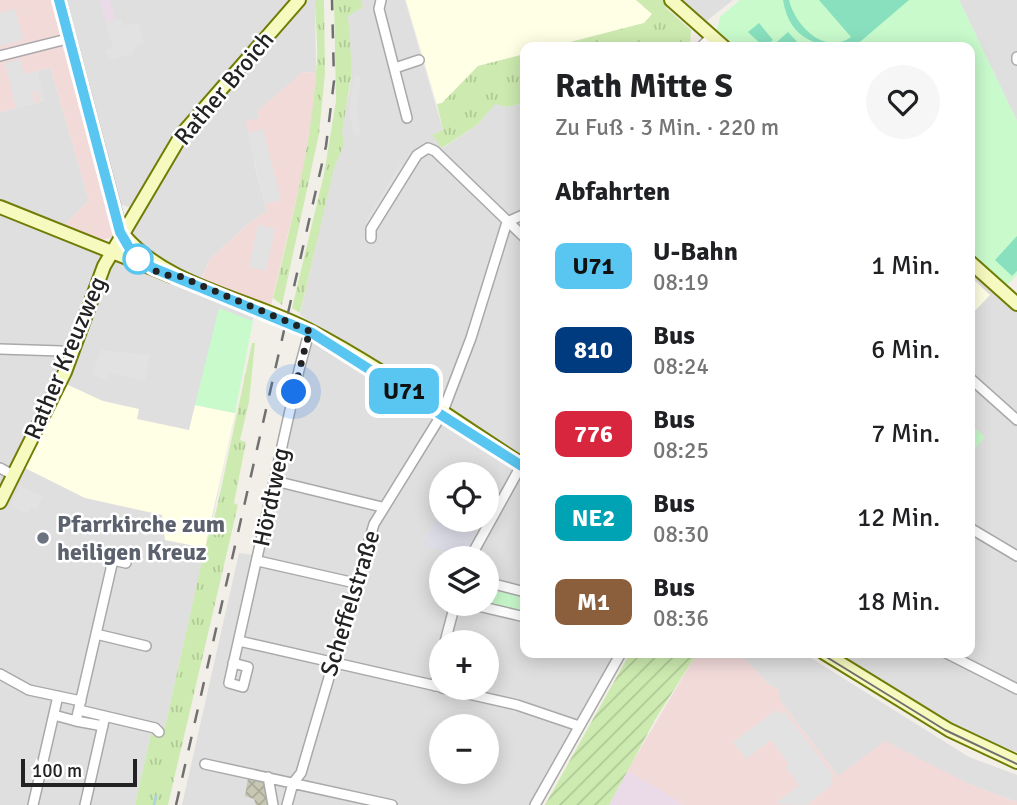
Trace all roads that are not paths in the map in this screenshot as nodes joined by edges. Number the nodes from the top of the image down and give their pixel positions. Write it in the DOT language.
graph roads {
  1 [pos="61,0"];
  2 [pos="299,0"];
  3 [pos="380,0"];
  4 [pos="671,0"];
  5 [pos="711,37"];
  6 [pos="71,38"];
  7 [pos="706,42"];
  8 [pos="718,42"];
  9 [pos="0,56"];
  10 [pos="419,61"];
  11 [pos="395,68"];
  12 [pos="407,118"];
  13 [pos="0,207"];
  14 [pos="520,216"];
  15 [pos="507,222"];
  16 [pos="123,234"];
  17 [pos="520,234"];
  18 [pos="371,238"];
  19 [pos="112,252"];
  20 [pos="975,266"];
  21 [pos="179,276"];
  22 [pos="1017,304"];
  23 [pos="312,332"];
  24 [pos="0,349"];
  25 [pos="71,355"];
  26 [pos="975,382"];
  27 [pos="442,414"];
  28 [pos="1017,420"];
  29 [pos="520,463"];
  30 [pos="0,468"];
  31 [pos="520,470"];
  32 [pos="13,475"];
  33 [pos="275,481"];
  34 [pos="0,502"];
  35 [pos="382,506"];
  36 [pos="975,531"];
  37 [pos="477,546"];
  38 [pos="1017,556"];
  39 [pos="258,561"];
  40 [pos="126,563"];
  41 [pos="355,583"];
  42 [pos="499,585"];
  43 [pos="520,591"];
  44 [pos="499,610"];
  45 [pos="520,616"];
  46 [pos="96,634"];
  47 [pos="239,641"];
  48 [pos="146,646"];
  49 [pos="618,658"];
  50 [pos="832,658"];
  51 [pos="956,658"];
  52 [pos="332,661"];
  53 [pos="233,663"];
  54 [pos="0,674"];
  55 [pos="429,685"];
  56 [pos="1017,689"];
  57 [pos="58,696"];
  58 [pos="495,700"];
  59 [pos="80,705"];
  60 [pos="54,715"];
  61 [pos="106,716"];
  62 [pos="76,720"];
  63 [pos="103,726"];
  64 [pos="579,726"];
  65 [pos="159,732"];
  66 [pos="1017,762"];
  67 [pos="205,764"];
  68 [pos="268,777"];
  69 [pos="293,783"];
  70 [pos="33,805"];
  71 [pos="85,805"];
  72 [pos="273,805"];
  73 [pos="287,805"];
  74 [pos="392,805"];
  75 [pos="535,805"];
  1 -- 6 [label="street"];
  2 -- 16 [label="street, Rather Broich"];
  3 -- 11 [label="street"];
  4 -- 5 [label="street"];
  5 -- 7 [label="street"];
  5 -- 8 [label="street"];
  6 -- 9 [label="street"];
  6 -- 16 [label="street"];
  10 -- 11 [label="street"];
  11 -- 12 [label="street"];
  13 -- 19 [label="street"];
  14 -- 15 [label="street"];
  15 -- 17 [label="street"];
  15 -- 18 [label="street"];
  15 -- 27 [label="street, Scheffelstraße"];
  16 -- 19 [label="street, Rather Broich"];
  16 -- 21 [label="street"];
  19 -- 21 [label="street"];
  19 -- 25 [label="street, Rather Kreuzweg"];
  20 -- 22 [label="street"];
  21 -- 23 [label="street"];
  23 -- 27 [label="street"];
  23 -- 33 [label="street, Hördtweg"];
  24 -- 25 [label="street"];
  25 -- 32 [label="street, Rather Kreuzweg"];
  26 -- 28 [label="street"];
  27 -- 29 [label="street"];
  27 -- 35 [label="street, Scheffelstraße"];
  30 -- 32 [label="street"];
  31 -- 37 [label="street"];
  32 -- 34 [label="street, Rather Kreuzweg"];
  33 -- 35 [label="street"];
  33 -- 39 [label="street, Hördtweg"];
  35 -- 41 [label="street, Scheffelstraße"];
  36 -- 38 [label="street"];
  39 -- 41 [label="street"];
  39 -- 47 [label="street, Hördtweg"];
  40 -- 46 [label="street"];
  41 -- 52 [label="street, Scheffelstraße"];
  42 -- 43 [label="street"];
  44 -- 45 [label="street"];
  46 -- 48 [label="street"];
  46 -- 59 [label="street"];
  47 -- 52 [label="street"];
  47 -- 53 [label="street, Hördtweg"];
  49 -- 64 [label="street"];
  50 -- 66 [label="street"];
  51 -- 56 [label="street"];
  52 -- 55 [label="street"];
  52 -- 69 [label="street, Scheffelstraße"];
  54 -- 57 [label="street"];
  57 -- 59 [label="street"];
  57 -- 60 [label="street"];
  58 -- 64 [label="street"];
  59 -- 61 [label="street"];
  59 -- 62 [label="street"];
  60 -- 62 [label="street"];
  60 -- 70 [label="street"];
  61 -- 63 [label="street"];
  61 -- 65 [label="street"];
  62 -- 63 [label="street"];
  63 -- 71 [label="street"];
  64 -- 75 [label="street"];
  67 -- 68 [label="street"];
  68 -- 69 [label="street"];
  68 -- 72 [label="street"];
  69 -- 73 [label="street, Scheffelstraße"];
  69 -- 74 [label="street"];
}
